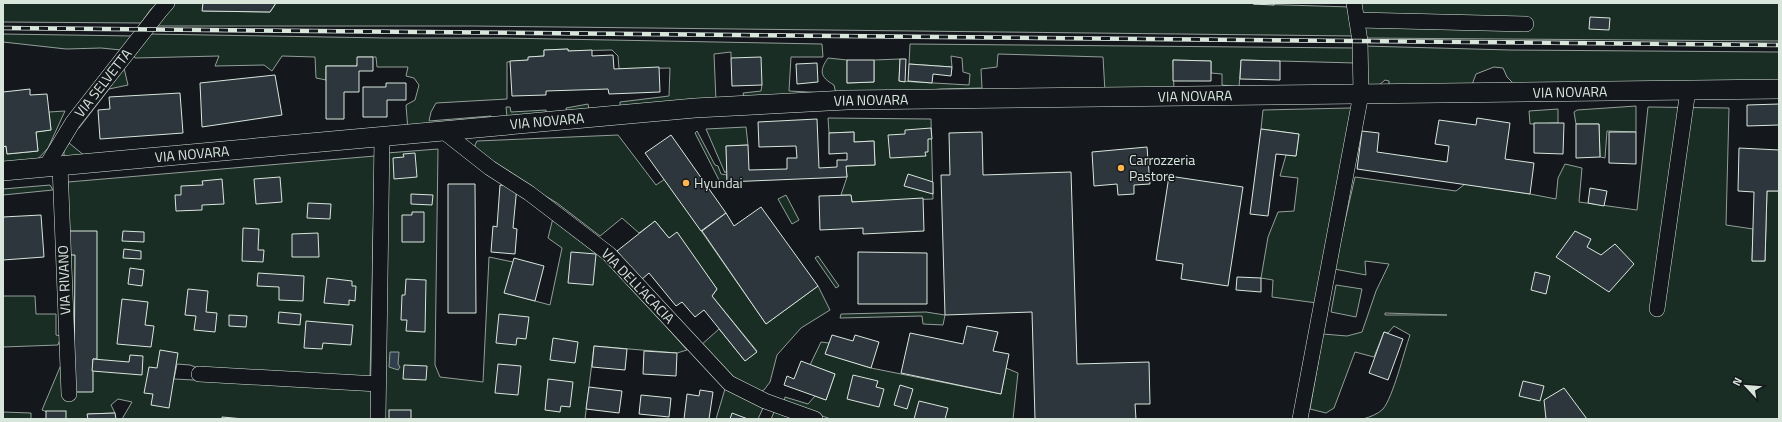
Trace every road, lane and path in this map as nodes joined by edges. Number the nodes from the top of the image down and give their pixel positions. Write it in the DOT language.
graph roads {
  1 [pos="167,3"];
  2 [pos="1354,3"];
  3 [pos="1357,20"];
  4 [pos="1526,24"];
  5 [pos="1779,89"];
  6 [pos="1688,90"];
  7 [pos="1361,94"];
  8 [pos="443,131"];
  9 [pos="382,137"];
  10 [pos="53,167"];
  11 [pos="3,171"];
  12 [pos="1657,309"];
  13 [pos="199,374"];
  14 [pos="378,384"];
  15 [pos="69,394"];
  16 [pos="378,419"];
  17 [pos="815,419"];
  18 [pos="1300,419"];
  1 -- 10 [label="street, VIA SELVETTA"];
  2 -- 3 [label="street"];
  3 -- 4 [label="street"];
  3 -- 7 [label="street"];
  5 -- 6 [label="main road, VIA NOVARA"];
  6 -- 7 [label="main road, VIA NOVARA"];
  6 -- 12 [label="street"];
  7 -- 8 [label="main road, VIA NOVARA"];
  7 -- 18 [label="street"];
  8 -- 9 [label="main road, VIA NOVARA"];
  8 -- 17 [label="street, VIA DELL'ACACIA"];
  9 -- 10 [label="main road, VIA NOVARA"];
  9 -- 14 [label="street"];
  10 -- 11 [label="main road, VIA NOVARA"];
  10 -- 15 [label="street, VIA RIVANO"];
  13 -- 14 [label="street"];
  14 -- 16 [label="street"];
}
